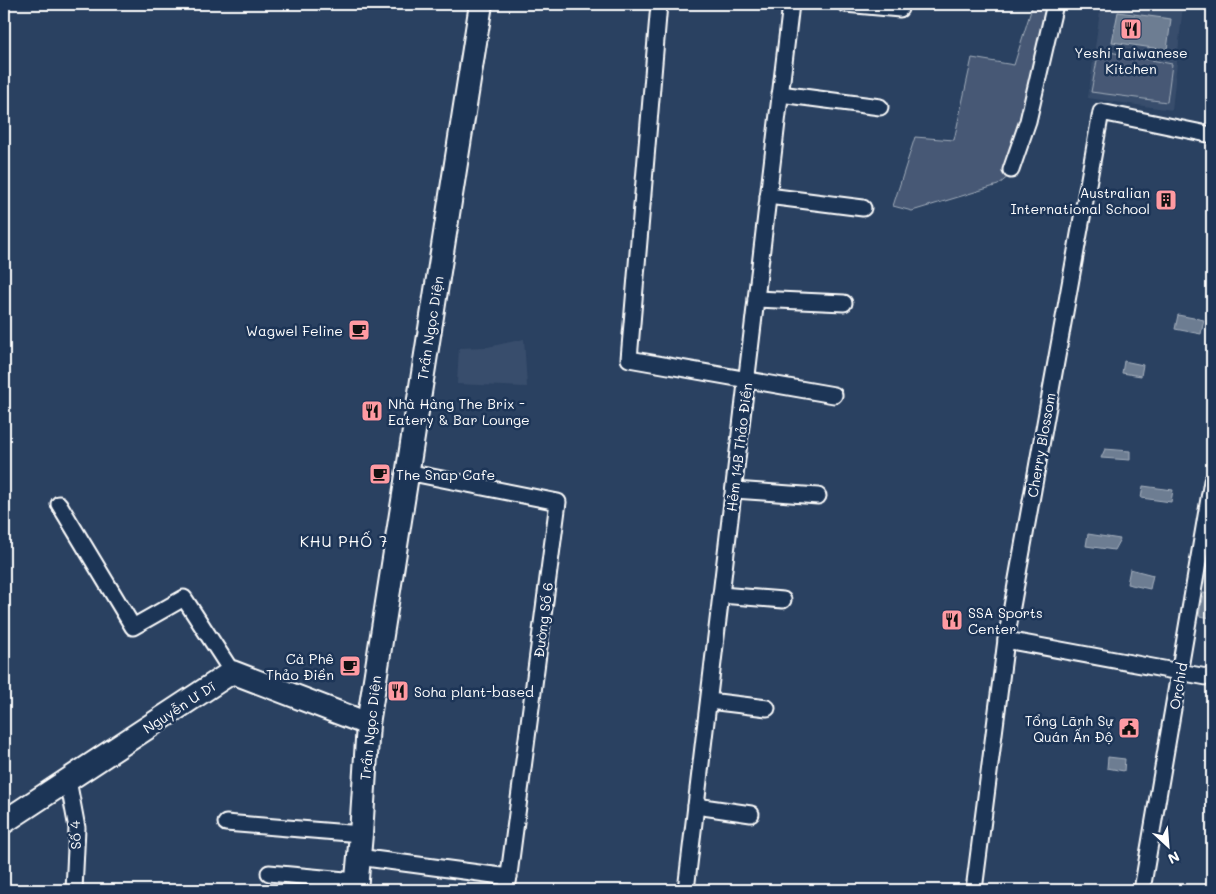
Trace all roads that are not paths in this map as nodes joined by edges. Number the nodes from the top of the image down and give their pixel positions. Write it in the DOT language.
graph roads {
  1 [pos="481,4"];
  2 [pos="659,4"];
  3 [pos="791,4"];
  4 [pos="845,4"];
  5 [pos="1054,4"];
  6 [pos="900,10"];
  7 [pos="780,94"];
  8 [pos="880,107"];
  9 [pos="1212,135"];
  10 [pos="1010,170"];
  11 [pos="768,196"];
  12 [pos="863,208"];
  13 [pos="756,299"];
  14 [pos="844,303"];
  15 [pos="747,379"];
  16 [pos="834,394"];
  17 [pos="407,472"];
  18 [pos="1212,481"];
  19 [pos="734,490"];
  20 [pos="818,496"];
  21 [pos="59,504"];
  22 [pos="721,595"];
  23 [pos="783,600"];
  24 [pos="1006,640"];
  25 [pos="232,672"];
  26 [pos="1180,673"];
  27 [pos="1212,678"];
  28 [pos="709,701"];
  29 [pos="767,708"];
  30 [pos="368,724"];
  31 [pos="68,780"];
  32 [pos="696,806"];
  33 [pos="751,814"];
  34 [pos="4,822"];
  35 [pos="226,824"];
  36 [pos="361,834"];
  37 [pos="358,856"];
  38 [pos="269,873"];
  39 [pos="508,884"];
  40 [pos="356,885"];
  41 [pos="74,890"];
  42 [pos="686,890"];
  43 [pos="974,890"];
  44 [pos="1142,890"];
  1 -- 17 [label="street, Trần Ngọc Diện"];
  2 -- 15 [label="street"];
  3 -- 7 [label="street, Hẻm 14B Thảo Điền"];
  4 -- 6 [label="street"];
  5 -- 10 [label="street"];
  7 -- 8 [label="street"];
  7 -- 11 [label="street, Hẻm 14B Thảo Điền"];
  9 -- 24 [label="street, Cherry Blossom"];
  11 -- 12 [label="street"];
  11 -- 13 [label="street, Hẻm 14B Thảo Điền"];
  13 -- 14 [label="street"];
  13 -- 15 [label="street, Hẻm 14B Thảo Điền"];
  15 -- 16 [label="street"];
  15 -- 19 [label="street, Hẻm 14B Thảo Điền"];
  17 -- 30 [label="street, Trần Ngọc Diện"];
  17 -- 39 [label="street, Đường Số 6"];
  18 -- 26 [label="street, Orchid"];
  19 -- 20 [label="street"];
  19 -- 22 [label="street, Hẻm 14B Thảo Điền"];
  21 -- 25 [label="street"];
  22 -- 23 [label="street"];
  22 -- 28 [label="street, Hẻm 14B Thảo Điền"];
  24 -- 26 [label="street"];
  24 -- 43 [label="street, Cherry Blossom"];
  25 -- 30 [label="street"];
  25 -- 31 [label="street, Nguyễn Ư Dĩ"];
  26 -- 27 [label="street"];
  26 -- 44 [label="street, Orchid"];
  28 -- 29 [label="street"];
  28 -- 32 [label="street, Hẻm 14B Thảo Điền"];
  30 -- 36 [label="street, Trần Ngọc Diện"];
  31 -- 34 [label="street, Nguyễn Ư Dĩ"];
  31 -- 41 [label="street, Số 4"];
  32 -- 33 [label="street"];
  32 -- 42 [label="street, Hẻm 14B Thảo Điền"];
  35 -- 36 [label="street"];
  36 -- 37 [label="street, Trần Ngọc Diện"];
  37 -- 39 [label="street"];
  37 -- 40 [label="street, Trần Ngọc Diện"];
  38 -- 40 [label="street"];
}
